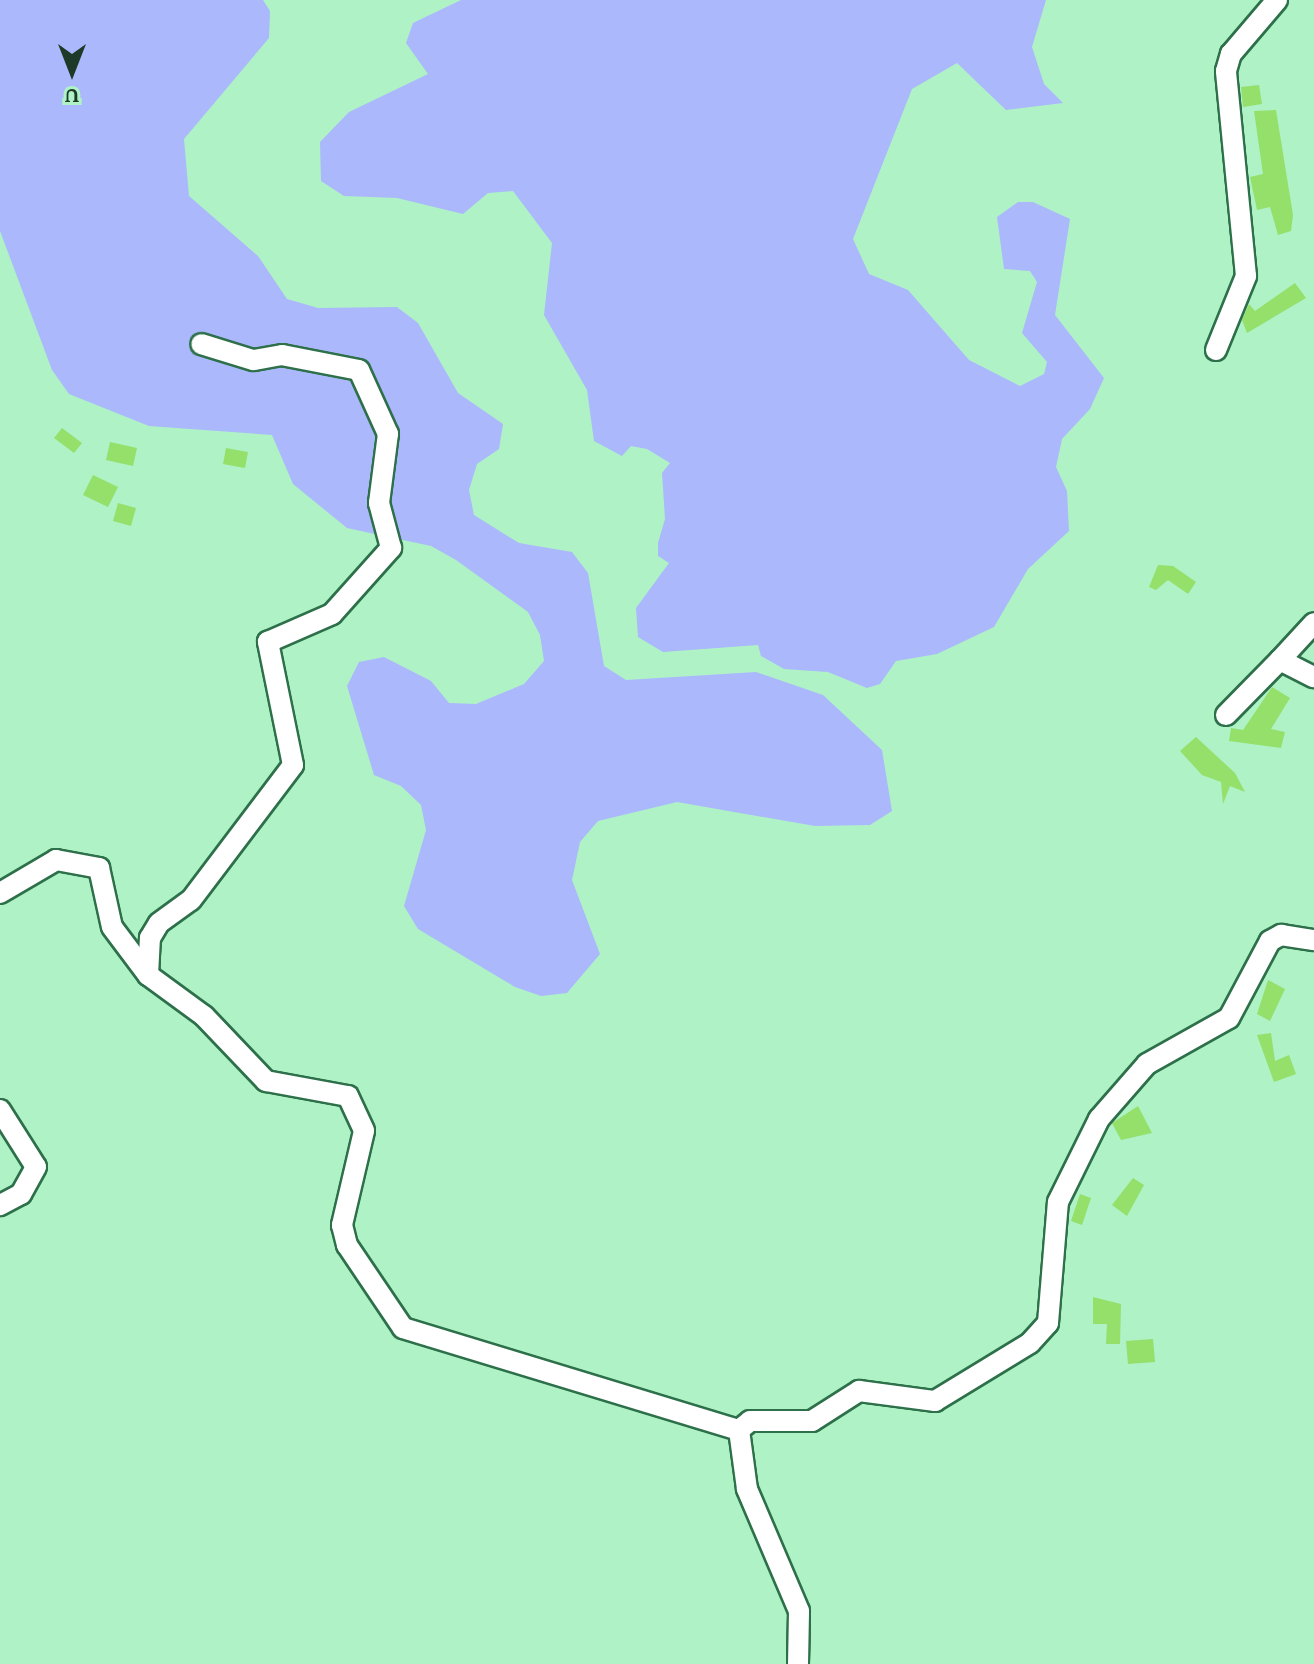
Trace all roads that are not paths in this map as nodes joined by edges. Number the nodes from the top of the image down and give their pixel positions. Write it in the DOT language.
graph roads {
  1 [pos="1277,0"];
  2 [pos="201,344"];
  3 [pos="1216,350"];
  4 [pos="1314,623"];
  5 [pos="1280,660"];
  6 [pos="1314,677"];
  7 [pos="1226,715"];
  8 [pos="0,893"];
  9 [pos="1314,940"];
  10 [pos="148,975"];
  11 [pos="0,1110"];
  12 [pos="0,1205"];
  13 [pos="739,1430"];
  14 [pos="798,1664"];
  1 -- 3 [label="street"];
  2 -- 10 [label="street"];
  4 -- 5 [label="street"];
  5 -- 6 [label="street"];
  5 -- 7 [label="street"];
  8 -- 10 [label="street"];
  9 -- 13 [label="street"];
  10 -- 13 [label="street"];
  11 -- 12 [label="street"];
  13 -- 14 [label="street"];
}
